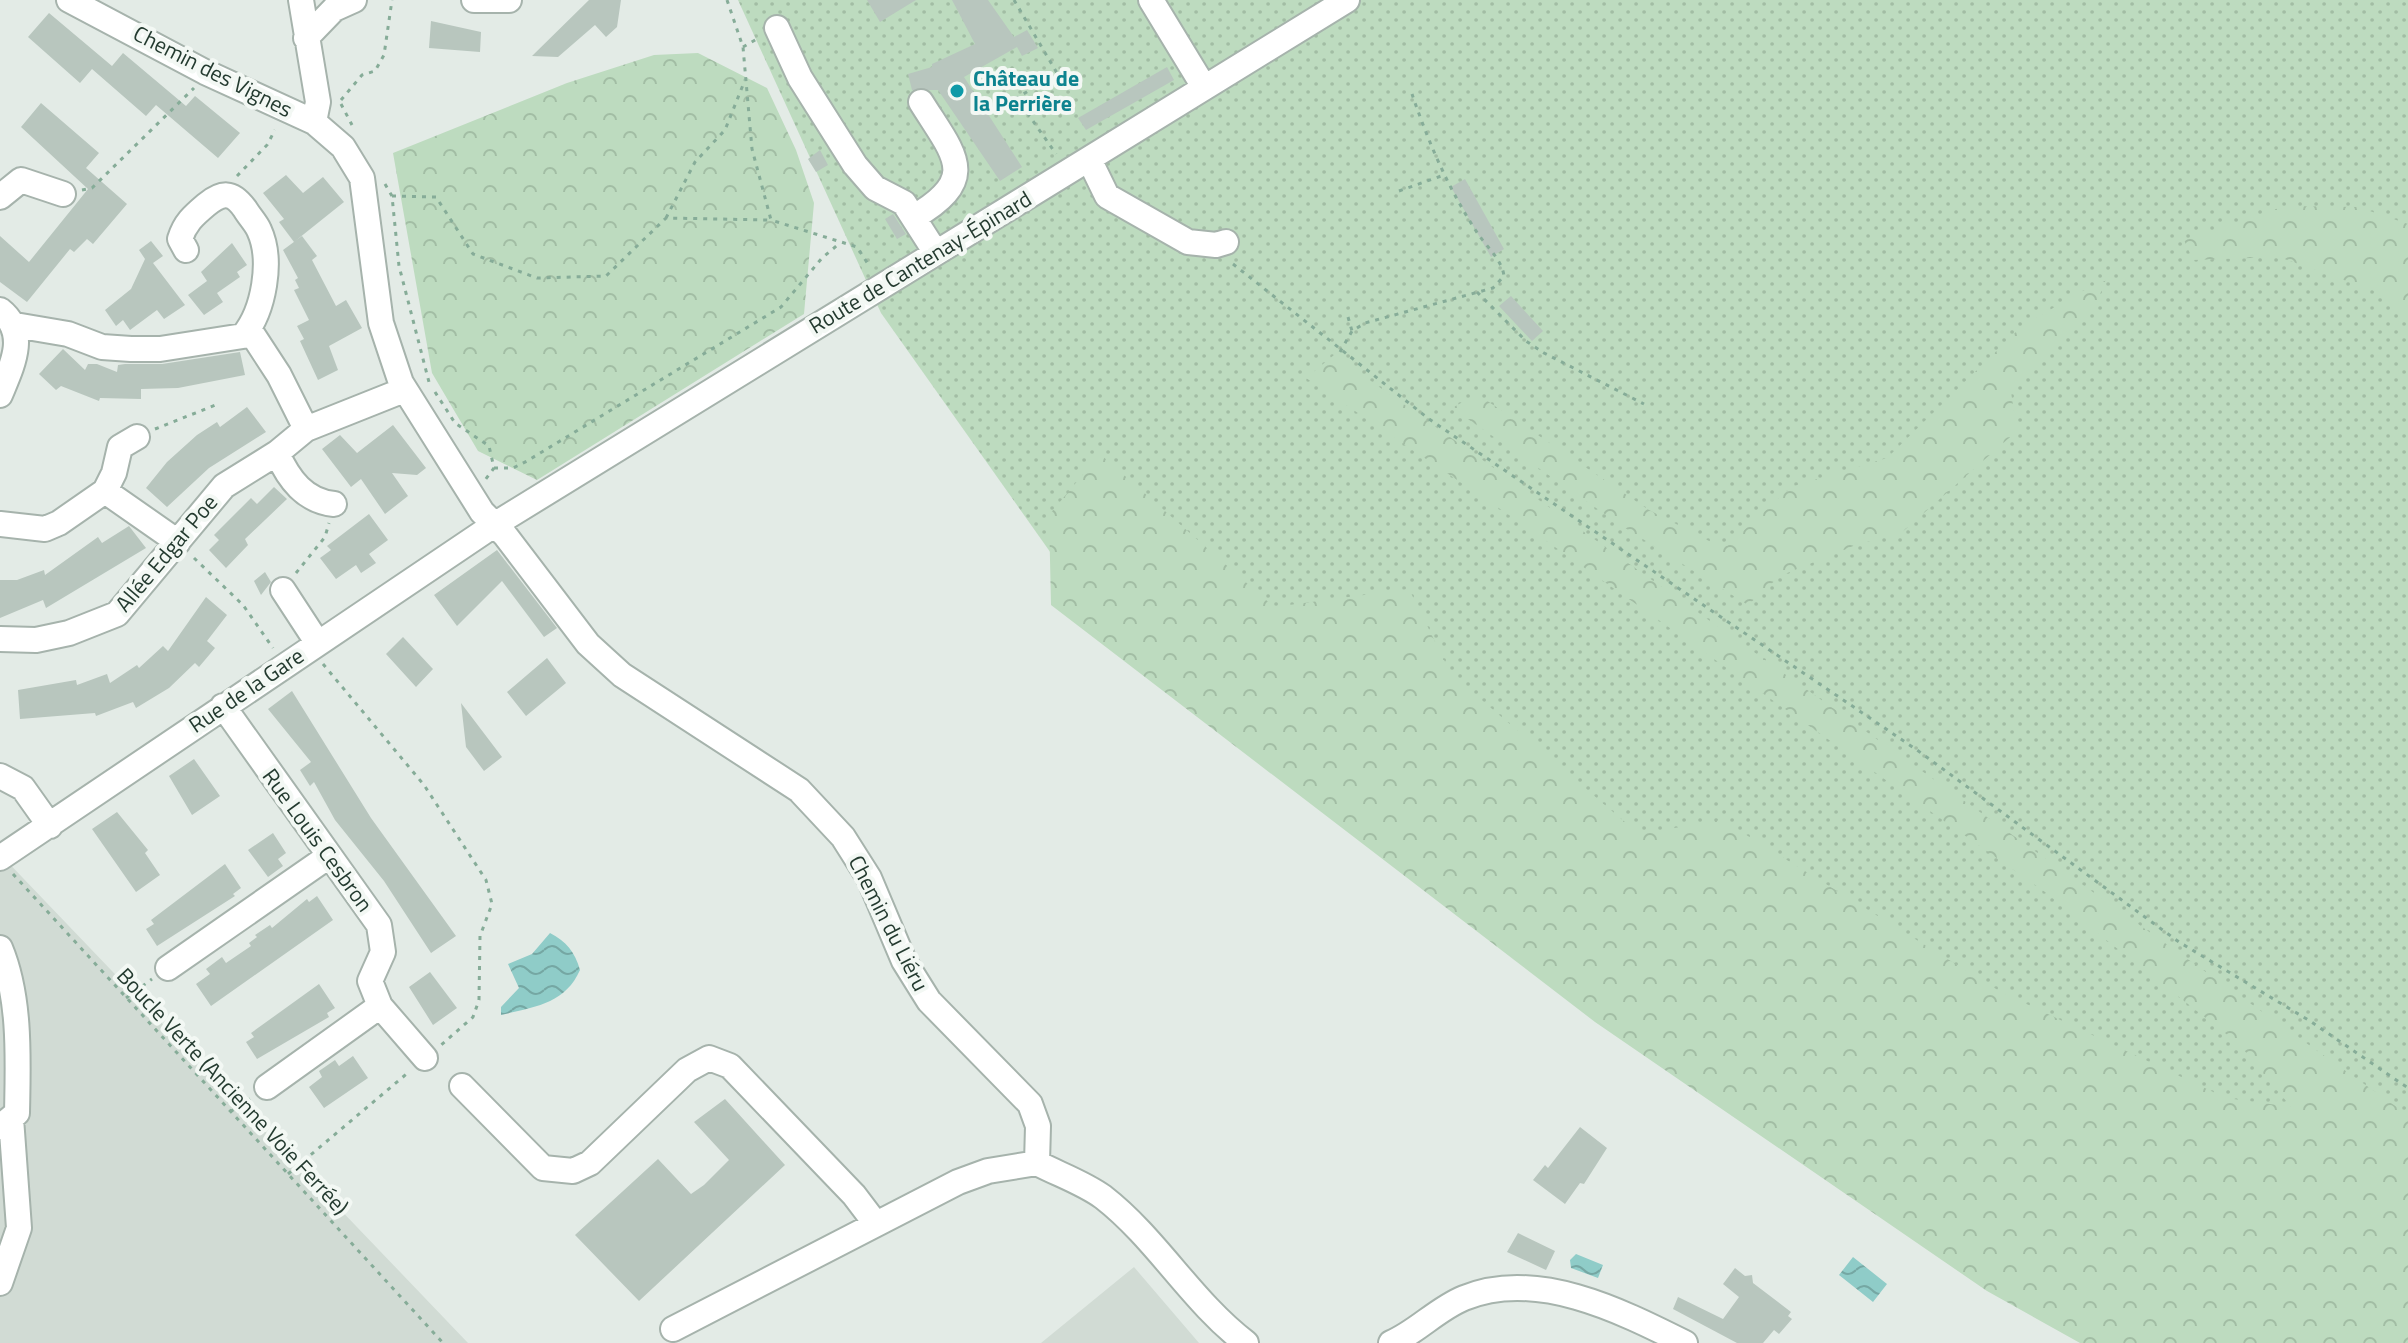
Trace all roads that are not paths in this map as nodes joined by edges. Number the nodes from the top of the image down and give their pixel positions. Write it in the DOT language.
graph roads {
  1 [pos="69,0"];
  2 [pos="301,0"];
  3 [pos="354,0"];
  4 [pos="474,0"];
  5 [pos="509,0"];
  6 [pos="1151,0"];
  7 [pos="1347,0"];
  8 [pos="777,28"];
  9 [pos="306,38"];
  10 [pos="1204,87"];
  11 [pos="921,102"];
  12 [pos="324,109"];
  13 [pos="1089,159"];
  14 [pos="63,194"];
  15 [pos="0,197"];
  16 [pos="914,217"];
  17 [pos="186,250"];
  18 [pos="1226,250"];
  19 [pos="936,253"];
  20 [pos="7,317"];
  21 [pos="249,329"];
  22 [pos="404,390"];
  23 [pos="0,395"];
  24 [pos="306,429"];
  25 [pos="137,437"];
  26 [pos="277,453"];
  27 [pos="105,491"];
  28 [pos="334,504"];
  29 [pos="0,524"];
  30 [pos="494,525"];
  31 [pos="178,542"];
  32 [pos="283,590"];
  33 [pos="0,639"];
  34 [pos="318,653"];
  35 [pos="223,706"];
  36 [pos="0,776"];
  37 [pos="50,826"];
  38 [pos="329,856"];
  39 [pos="5,865"];
  40 [pos="0,948"];
  41 [pos="168,968"];
  42 [pos="380,1006"];
  43 [pos="425,1058"];
  44 [pos="462,1086"];
  45 [pos="267,1087"];
  46 [pos="5,1122"];
  47 [pos="1037,1163"];
  48 [pos="876,1224"];
  49 [pos="0,1283"];
  50 [pos="673,1329"];
  51 [pos="1398,1341"];
  52 [pos="1246,1343"];
  53 [pos="1685,1343"];
  1 -- 12 [label="street, Chemin des Vignes"];
  2 -- 9 [label="street"];
  3 -- 9 [label="street"];
  4 -- 5 [label="street"];
  6 -- 10 [label="street"];
  7 -- 10 [label="street, Route de Cantenay-Épinard"];
  8 -- 16 [label="street"];
  9 -- 12 [label="street"];
  10 -- 13 [label="street, Route de Cantenay-Épinard"];
  11 -- 16 [label="street"];
  12 -- 22 [label="street, Chemin des Vignes"];
  13 -- 18 [label="street"];
  13 -- 19 [label="street, Route de Cantenay-Épinard"];
  14 -- 15 [label="street"];
  16 -- 19 [label="street"];
  17 -- 21 [label="street"];
  19 -- 30 [label="street, Route de Cantenay-Épinard"];
  20 -- 21 [label="street"];
  20 -- 23 [label="street"];
  21 -- 24 [label="street"];
  22 -- 24 [label="street, Allée Edgar Poe"];
  22 -- 30 [label="street, Chemin du Liéru"];
  24 -- 26 [label="street, Allée Edgar Poe"];
  25 -- 27 [label="street"];
  26 -- 28 [label="street"];
  26 -- 31 [label="street, Allée Edgar Poe"];
  27 -- 29 [label="street"];
  27 -- 31 [label="street"];
  30 -- 34 [label="street, Rue de la Gare"];
  30 -- 47 [label="street, Chemin du Liéru"];
  31 -- 33 [label="street, Allée Edgar Poe"];
  32 -- 34 [label="street"];
  34 -- 35 [label="street, Rue de la Gare"];
  35 -- 37 [label="street, Rue de la Gare"];
  35 -- 38 [label="street, Rue Louis Cesbron"];
  36 -- 37 [label="street"];
  37 -- 39 [label="street, Rue de la Gare"];
  38 -- 41 [label="street"];
  38 -- 42 [label="street, Rue Louis Cesbron"];
  40 -- 46 [label="street"];
  42 -- 43 [label="street"];
  42 -- 45 [label="street"];
  44 -- 48 [label="street"];
  46 -- 49 [label="street"];
  47 -- 48 [label="street"];
  47 -- 52 [label="street"];
  48 -- 50 [label="street"];
  51 -- 53 [label="street"];
}
